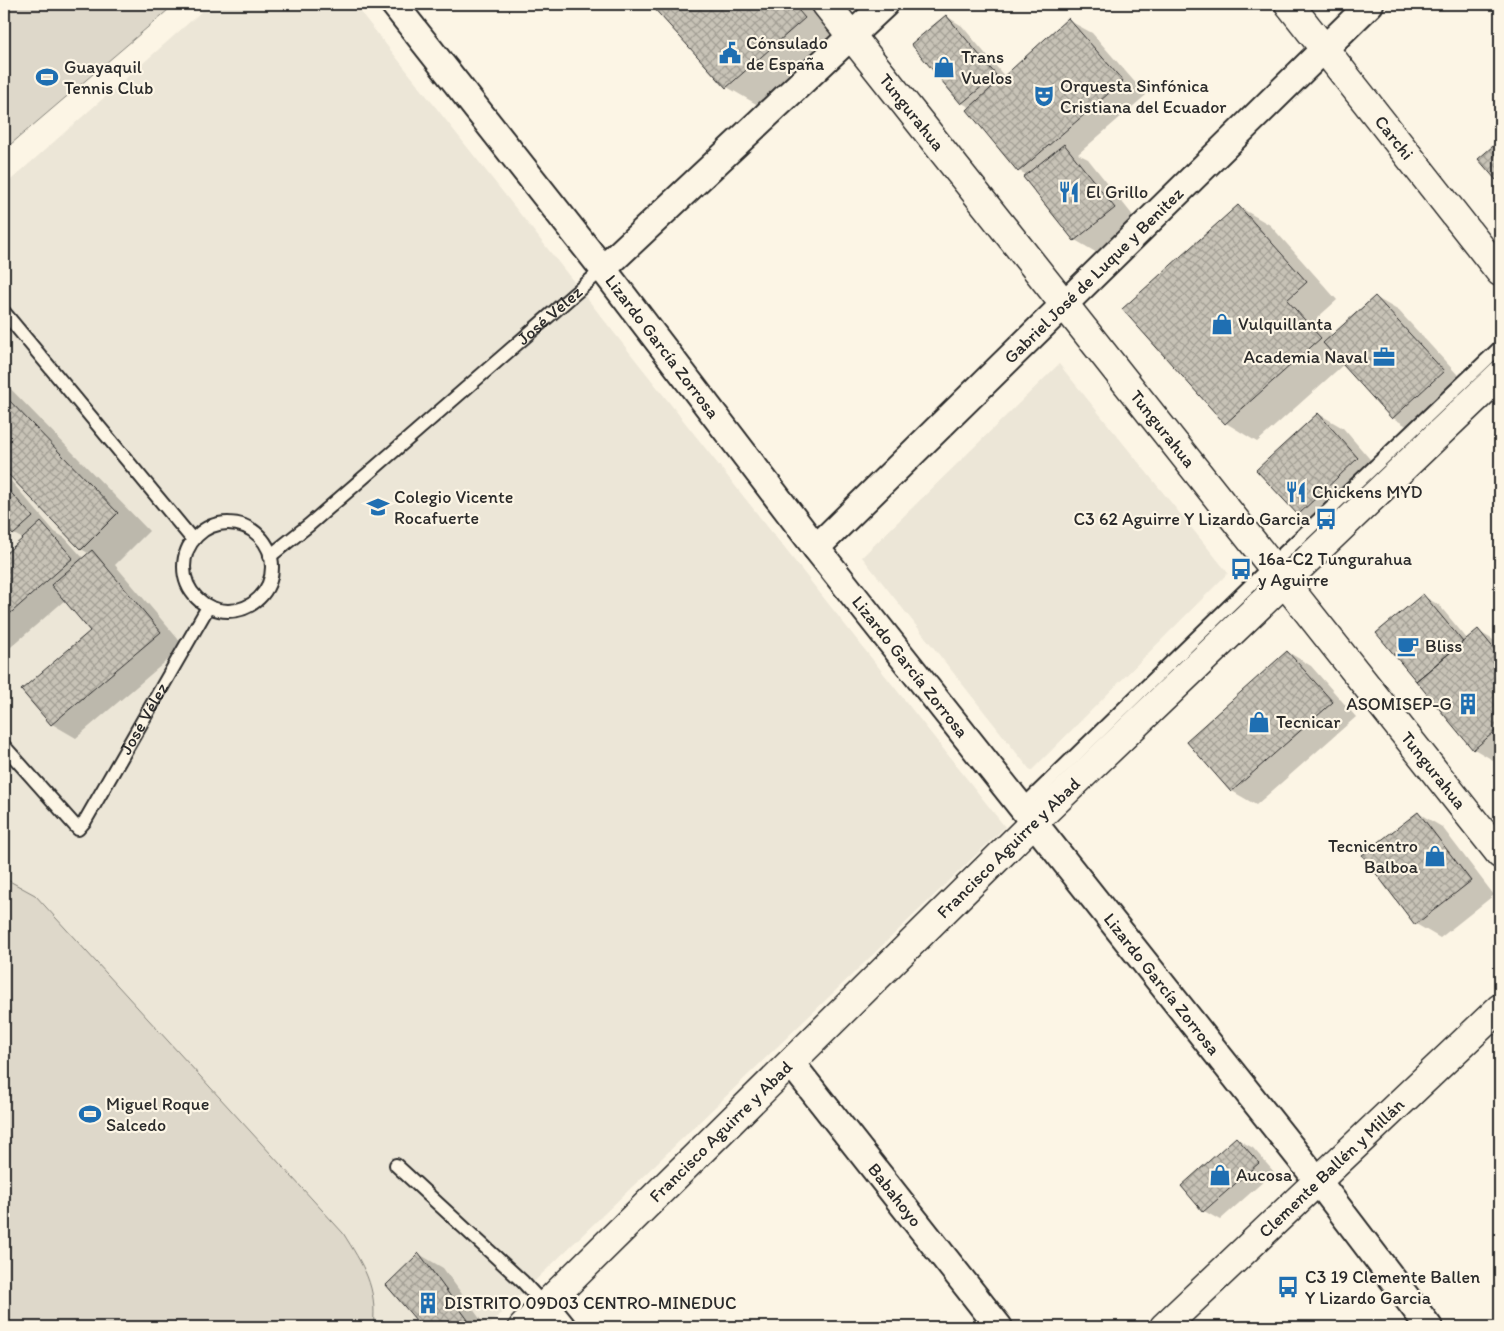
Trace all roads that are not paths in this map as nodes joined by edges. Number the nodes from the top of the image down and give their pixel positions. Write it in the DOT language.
graph roads {
  1 [pos="394,4"];
  2 [pos="826,4"];
  3 [pos="885,4"];
  4 [pos="1289,4"];
  5 [pos="1370,4"];
  6 [pos="851,36"];
  7 [pos="1324,49"];
  8 [pos="602,269"];
  9 [pos="1500,272"];
  10 [pos="1064,304"];
  11 [pos="4,312"];
  12 [pos="1500,347"];
  13 [pos="1500,375"];
  14 [pos="193,540"];
  15 [pos="816,548"];
  16 [pos="270,556"];
  17 [pos="1277,574"];
  18 [pos="208,607"];
  19 [pos="4,746"];
  20 [pos="1028,815"];
  21 [pos="1500,854"];
  22 [pos="1500,1008"];
  23 [pos="791,1063"];
  24 [pos="396,1165"];
  25 [pos="1318,1181"];
  26 [pos="545,1306"];
  27 [pos="523,1327"];
  28 [pos="562,1327"];
  29 [pos="999,1327"];
  30 [pos="1164,1327"];
  31 [pos="1429,1327"];
  1 -- 8 [label="street, Lizardo García Zorrosa"];
  2 -- 6 [label="main road, Tungurahua"];
  3 -- 6 [label="street, José Vélez"];
  4 -- 7 [label="main road, Carchi"];
  5 -- 7 [label="street, Gabriel José de Luque y Benitez"];
  6 -- 8 [label="street, José Vélez"];
  6 -- 10 [label="main road, Tungurahua"];
  7 -- 9 [label="main road, Carchi"];
  7 -- 10 [label="street, Gabriel José de Luque y Benitez"];
  8 -- 15 [label="street, Lizardo García Zorrosa"];
  8 -- 16 [label="lane, José Vélez"];
  10 -- 15 [label="street, Gabriel José de Luque y Benitez"];
  10 -- 17 [label="main road, Tungurahua"];
  11 -- 14 [label="lane"];
  12 -- 17 [label="lane"];
  13 -- 17 [label="main road, Francisco Aguirre y Abad"];
  14 -- 16 [label="lane"];
  14 -- 18 [label="lane"];
  15 -- 20 [label="street, Lizardo García Zorrosa"];
  16 -- 18 [label="lane"];
  17 -- 20 [label="main road, Francisco Aguirre y Abad"];
  17 -- 21 [label="main road, Tungurahua"];
  18 -- 19 [label="lane, José Vélez"];
  20 -- 23 [label="main road, Francisco Aguirre y Abad"];
  20 -- 25 [label="street, Lizardo García Zorrosa"];
  22 -- 25 [label="main road, Clemente Ballén y Millán"];
  23 -- 26 [label="main road, Francisco Aguirre y Abad"];
  23 -- 29 [label="street, Babahoyo"];
  24 -- 26 [label="lane"];
  25 -- 30 [label="main road, Clemente Ballén y Millán"];
  25 -- 31 [label="street, Lizardo García Zorrosa"];
  26 -- 27 [label="main road, Francisco Aguirre y Abad"];
  26 -- 28 [label="street"];
}
